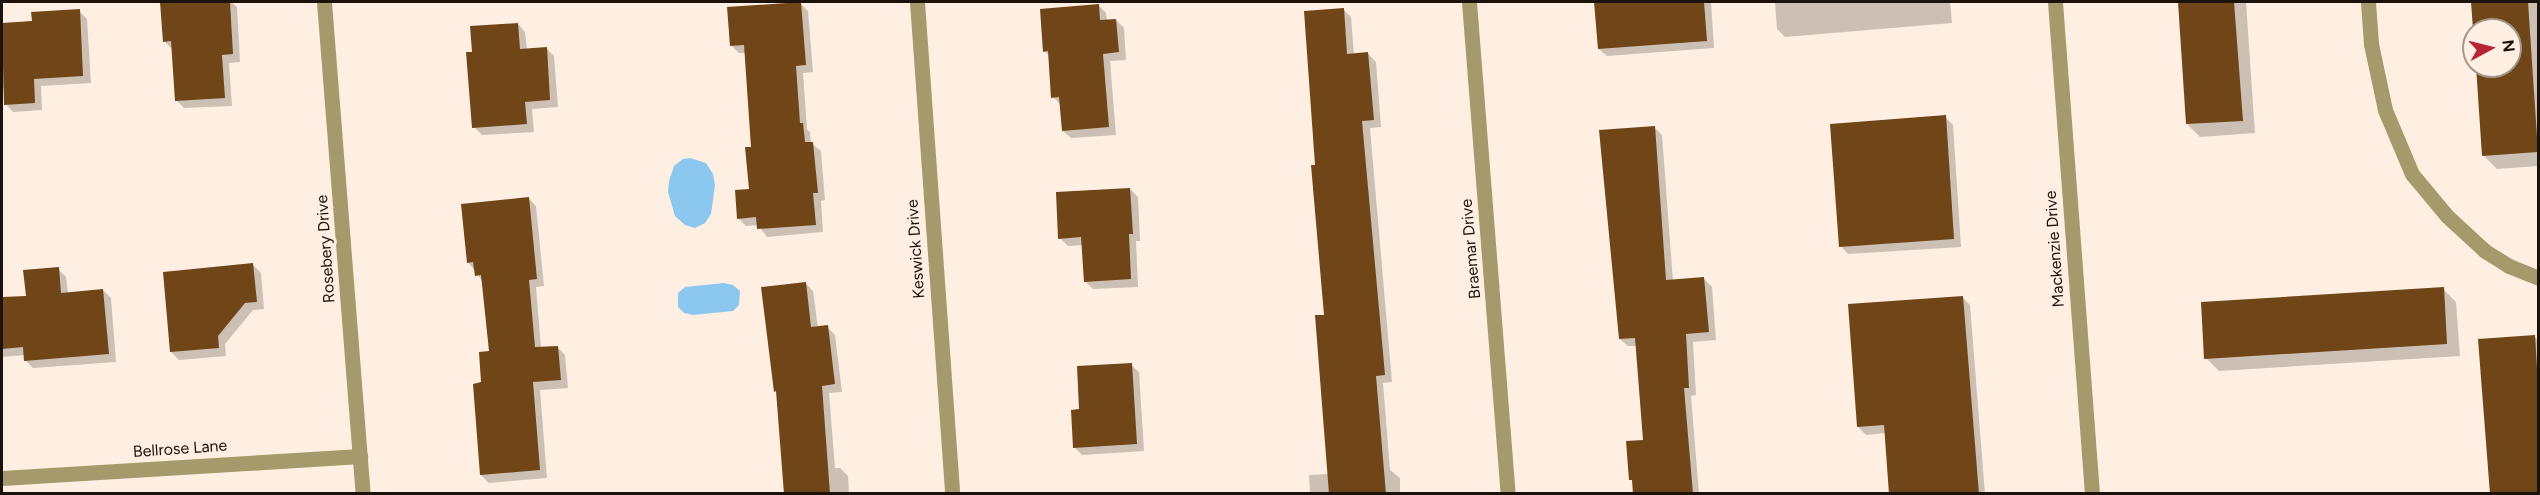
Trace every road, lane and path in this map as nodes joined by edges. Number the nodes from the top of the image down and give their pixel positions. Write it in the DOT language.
graph roads {
  1 [pos="324,2"];
  2 [pos="917,2"];
  3 [pos="1469,2"];
  4 [pos="2055,2"];
  5 [pos="2368,2"];
  6 [pos="2538,278"];
  7 [pos="360,456"];
  8 [pos="2,478"];
  9 [pos="363,494"];
  10 [pos="952,494"];
  11 [pos="1508,494"];
  12 [pos="2092,494"];
  1 -- 7 [label="street, Rosebery Drive"];
  2 -- 10 [label="street, Keswick Drive"];
  3 -- 11 [label="street, Braemar Drive"];
  4 -- 12 [label="street, Mackenzie Drive"];
  5 -- 6 [label="street"];
  7 -- 8 [label="street, Bellrose Lane"];
  7 -- 9 [label="street, Rosebery Drive"];
}
